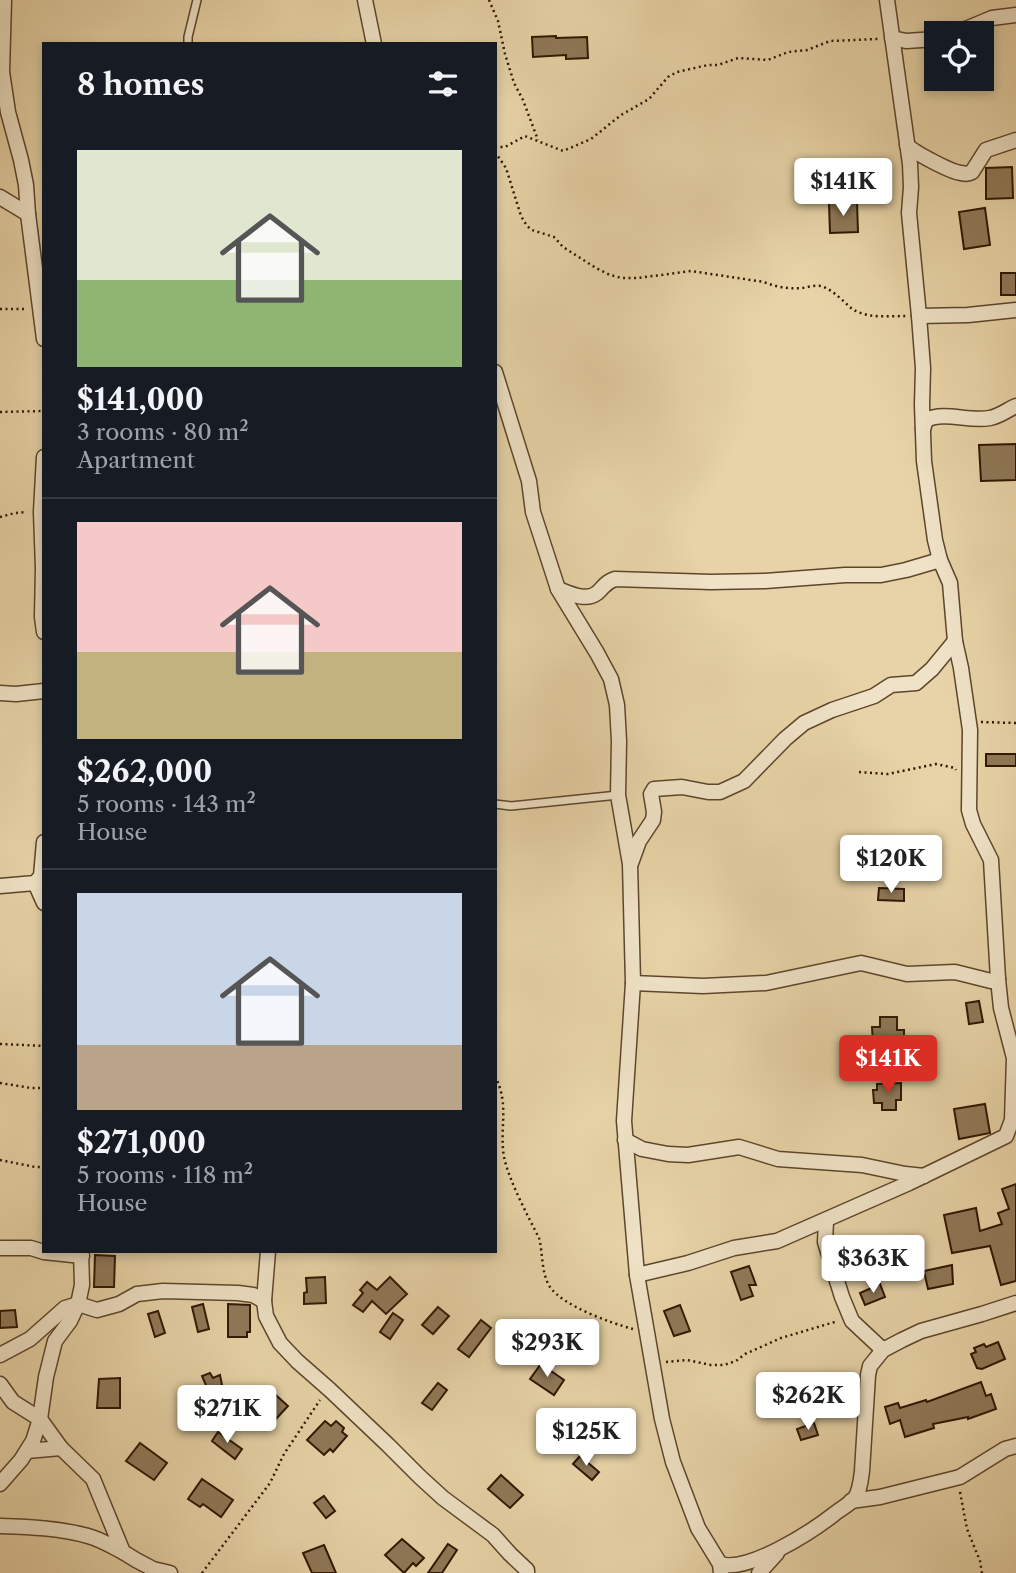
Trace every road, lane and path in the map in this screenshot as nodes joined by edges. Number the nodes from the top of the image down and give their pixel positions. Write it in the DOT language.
graph roads {
  1 [pos="4,0"];
  2 [pos="197,0"];
  3 [pos="365,0"];
  4 [pos="489,0"];
  5 [pos="887,0"];
  6 [pos="1016,15"];
  7 [pos="985,21"];
  8 [pos="892,38"];
  9 [pos="924,40"];
  10 [pos="188,42"];
  11 [pos="374,42"];
  12 [pos="538,140"];
  13 [pos="1016,140"];
  14 [pos="907,145"];
  15 [pos="497,146"];
  16 [pos="497,155"];
  17 [pos="0,197"];
  18 [pos="27,214"];
  19 [pos="0,309"];
  20 [pos="40,309"];
  21 [pos="1016,310"];
  22 [pos="919,316"];
  23 [pos="42,325"];
  24 [pos="497,378"];
  25 [pos="1016,406"];
  26 [pos="42,411"];
  27 [pos="0,412"];
  28 [pos="923,429"];
  29 [pos="42,494"];
  30 [pos="41,512"];
  31 [pos="0,517"];
  32 [pos="42,540"];
  33 [pos="940,560"];
  34 [pos="558,589"];
  35 [pos="955,641"];
  36 [pos="932,669"];
  37 [pos="963,679"];
  38 [pos="42,691"];
  39 [pos="0,693"];
  40 [pos="969,721"];
  41 [pos="1016,723"];
  42 [pos="859,772"];
  43 [pos="969,786"];
  44 [pos="618,795"];
  45 [pos="497,804"];
  46 [pos="630,864"];
  47 [pos="42,865"];
  48 [pos="35,883"];
  49 [pos="0,886"];
  50 [pos="42,899"];
  51 [pos="998,979"];
  52 [pos="633,984"];
  53 [pos="0,1044"];
  54 [pos="42,1046"];
  55 [pos="497,1081"];
  56 [pos="0,1083"];
  57 [pos="42,1088"];
  58 [pos="1011,1138"];
  59 [pos="625,1140"];
  60 [pos="0,1160"];
  61 [pos="42,1167"];
  62 [pos="924,1176"];
  63 [pos="826,1221"];
  64 [pos="0,1248"];
  65 [pos="42,1251"];
  66 [pos="62,1253"];
  67 [pos="268,1253"];
  68 [pos="81,1254"];
  69 [pos="637,1275"];
  70 [pos="266,1278"];
  71 [pos="238,1293"];
  72 [pos="264,1301"];
  73 [pos="1016,1303"];
  74 [pos="78,1304"];
  75 [pos="852,1321"];
  76 [pos="646,1333"];
  77 [pos="883,1350"];
  78 [pos="0,1355"];
  79 [pos="652,1365"];
  80 [pos="0,1384"];
  81 [pos="330,1390"];
  82 [pos="40,1419"];
  83 [pos="1016,1446"];
  84 [pos="61,1448"];
  85 [pos="27,1451"];
  86 [pos="960,1477"];
  87 [pos="0,1484"];
  88 [pos="851,1501"];
  89 [pos="0,1526"];
  90 [pos="123,1552"];
  91 [pos="777,1552"];
  92 [pos="721,1569"];
  93 [pos="170,1573"];
  94 [pos="202,1573"];
  95 [pos="527,1573"];
  96 [pos="759,1573"];
  97 [pos="982,1573"];
  1 -- 18 [label="street"];
  2 -- 10 [label="lane"];
  3 -- 11 [label="street"];
  4 -- 12 [label="path"];
  5 -- 8 [label="street"];
  6 -- 7 [label="street"];
  8 -- 9 [label="street"];
  8 -- 12 [label="path"];
  8 -- 14 [label="street"];
  12 -- 15 [label="path"];
  13 -- 14 [label="street"];
  14 -- 22 [label="street"];
  16 -- 22 [label="path"];
  17 -- 18 [label="street"];
  18 -- 20 [label="street"];
  19 -- 20 [label="path"];
  20 -- 23 [label="street"];
  21 -- 22 [label="street"];
  22 -- 28 [label="street"];
  24 -- 34 [label="street"];
  25 -- 28 [label="street"];
  26 -- 27 [label="path"];
  28 -- 33 [label="street"];
  29 -- 30 [label="street"];
  30 -- 31 [label="path"];
  30 -- 32 [label="street"];
  33 -- 34 [label="street"];
  33 -- 35 [label="street"];
  34 -- 44 [label="street"];
  35 -- 36 [label="street"];
  35 -- 37 [label="street"];
  36 -- 37 [label="street"];
  36 -- 46 [label="street"];
  37 -- 40 [label="street"];
  38 -- 39 [label="street"];
  40 -- 41 [label="path"];
  40 -- 43 [label="street"];
  42 -- 43 [label="path"];
  43 -- 51 [label="street"];
  44 -- 45 [label="lane"];
  44 -- 46 [label="street"];
  46 -- 52 [label="street"];
  47 -- 48 [label="street"];
  48 -- 49 [label="street"];
  48 -- 50 [label="street"];
  51 -- 52 [label="street"];
  51 -- 58 [label="street"];
  52 -- 59 [label="street"];
  53 -- 54 [label="path"];
  55 -- 76 [label="path"];
  56 -- 57 [label="path"];
  58 -- 62 [label="street"];
  59 -- 62 [label="street"];
  59 -- 69 [label="street"];
  60 -- 61 [label="path"];
  62 -- 63 [label="street"];
  63 -- 69 [label="street"];
  63 -- 75 [label="street"];
  64 -- 65 [label="street"];
  66 -- 68 [label="street"];
  67 -- 70 [label="street"];
  68 -- 74 [label="street"];
  69 -- 76 [label="street"];
  70 -- 71 [label="street"];
  70 -- 72 [label="street"];
  71 -- 72 [label="street"];
  71 -- 74 [label="street"];
  72 -- 81 [label="street"];
  73 -- 77 [label="street"];
  74 -- 78 [label="street"];
  74 -- 82 [label="street"];
  75 -- 77 [label="street"];
  75 -- 79 [label="path"];
  76 -- 79 [label="street"];
  77 -- 88 [label="street"];
  79 -- 92 [label="street"];
  80 -- 82 [label="street"];
  81 -- 94 [label="path"];
  81 -- 95 [label="street"];
  82 -- 84 [label="street"];
  82 -- 85 [label="street"];
  83 -- 86 [label="street"];
  84 -- 85 [label="street"];
  84 -- 90 [label="street"];
  85 -- 87 [label="street"];
  86 -- 88 [label="street"];
  86 -- 97 [label="path"];
  88 -- 91 [label="street"];
  89 -- 90 [label="street"];
  90 -- 93 [label="street"];
  91 -- 92 [label="street"];
  91 -- 96 [label="street"];
}
